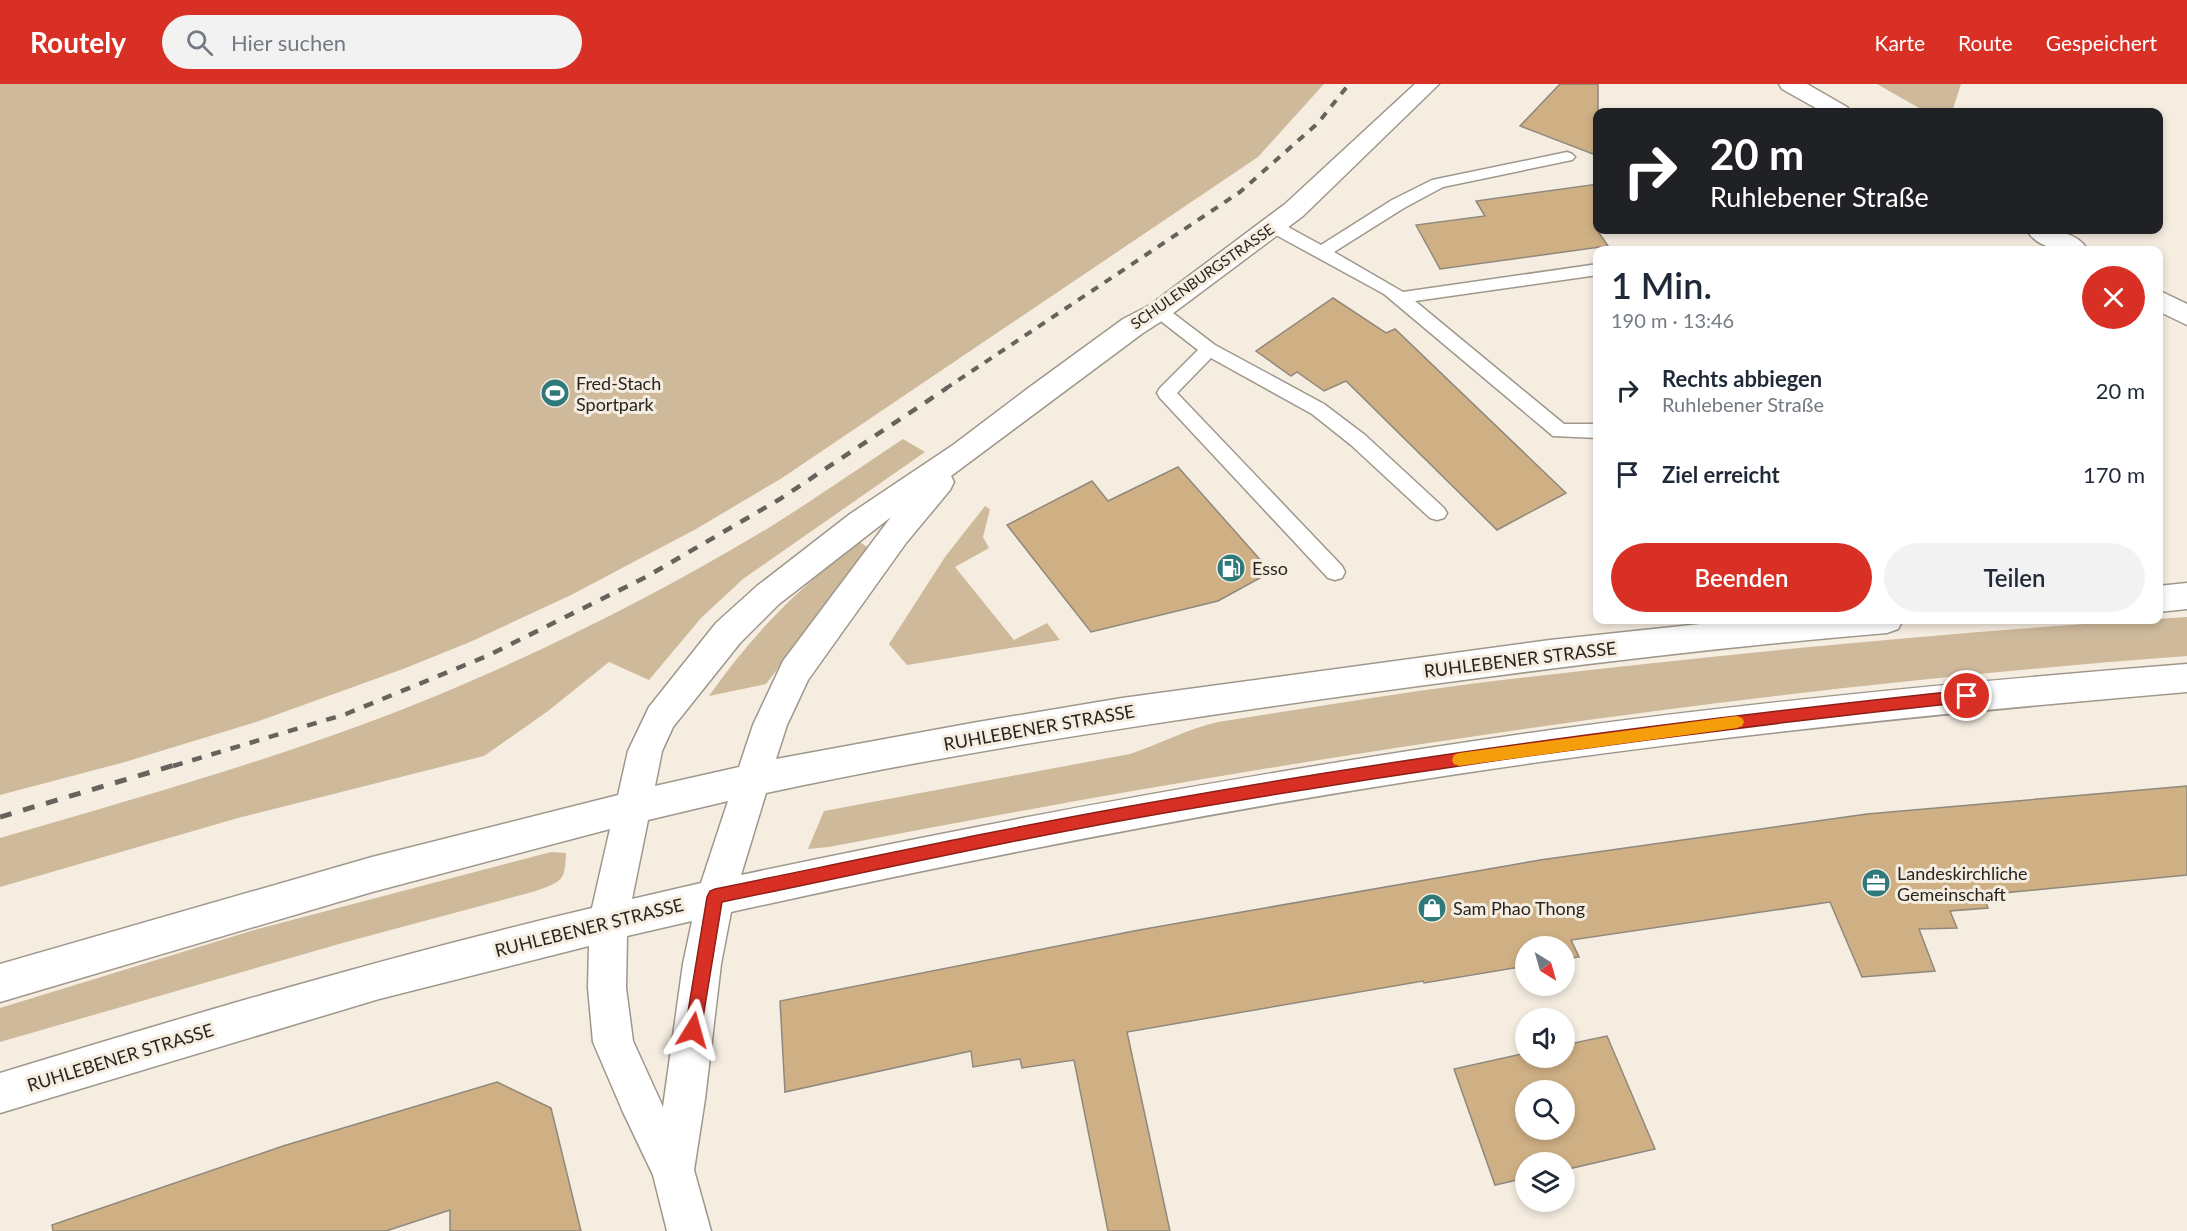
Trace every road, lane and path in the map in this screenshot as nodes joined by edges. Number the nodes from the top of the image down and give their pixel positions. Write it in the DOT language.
graph roads {
  1 [pos="1428,84"];
  2 [pos="1790,84"];
  3 [pos="1832,108"];
  4 [pos="1567,157"];
  5 [pos="1273,226"];
  6 [pos="2046,234"];
  7 [pos="2068,246"];
  8 [pos="1322,252"];
  9 [pos="1593,270"];
  10 [pos="1399,298"];
  11 [pos="1159,310"];
  12 [pos="1209,349"];
  13 [pos="1593,431"];
  14 [pos="963,453"];
  15 [pos="1437,513"];
  16 [pos="1335,572"];
  17 [pos="2187,597"];
  18 [pos="2163,599"];
  19 [pos="1849,624"];
  20 [pos="2187,678"];
  21 [pos="751,780"];
  22 [pos="632,807"];
  23 [pos="715,897"];
  24 [pos="608,922"];
  25 [pos="0,983"];
  26 [pos="0,1093"];
  27 [pos="673,1170"];
  28 [pos="689,1231"];
  1 -- 5 [label="main road, SCHULENBURGSTRASSE"];
  2 -- 3 [label="main road"];
  4 -- 8 [label="lane"];
  5 -- 8 [label="lane"];
  5 -- 11 [label="main road, SCHULENBURGSTRASSE"];
  6 -- 7 [label="main road"];
  8 -- 10 [label="lane"];
  9 -- 10 [label="lane"];
  10 -- 13 [label="lane"];
  11 -- 12 [label="lane"];
  11 -- 14 [label="main road, SCHULENBURGSTRASSE"];
  12 -- 15 [label="lane"];
  12 -- 16 [label="lane"];
  14 -- 21 [label="main road, SCHULENBURGSTRASSE"];
  14 -- 22 [label="main road, SCHULENBURGSTRASSE"];
  17 -- 18 [label="main road"];
  19 -- 21 [label="main road, RUHLEBENER STRASSE"];
  20 -- 23 [label="main road, RUHLEBENER STRASSE"];
  21 -- 22 [label="main road, RUHLEBENER STRASSE"];
  21 -- 23 [label="main road, SCHULENBURGSTRASSE"];
  22 -- 24 [label="main road, SCHULENBURGSTRASSE"];
  22 -- 25 [label="main road, RUHLEBENER STRASSE"];
  23 -- 24 [label="main road, RUHLEBENER STRASSE"];
  23 -- 27 [label="main road, SCHULENBURGSTRASSE"];
  24 -- 26 [label="main road, RUHLEBENER STRASSE"];
  24 -- 27 [label="main road, SCHULENBURGSTRASSE"];
  27 -- 28 [label="main road"];
}
